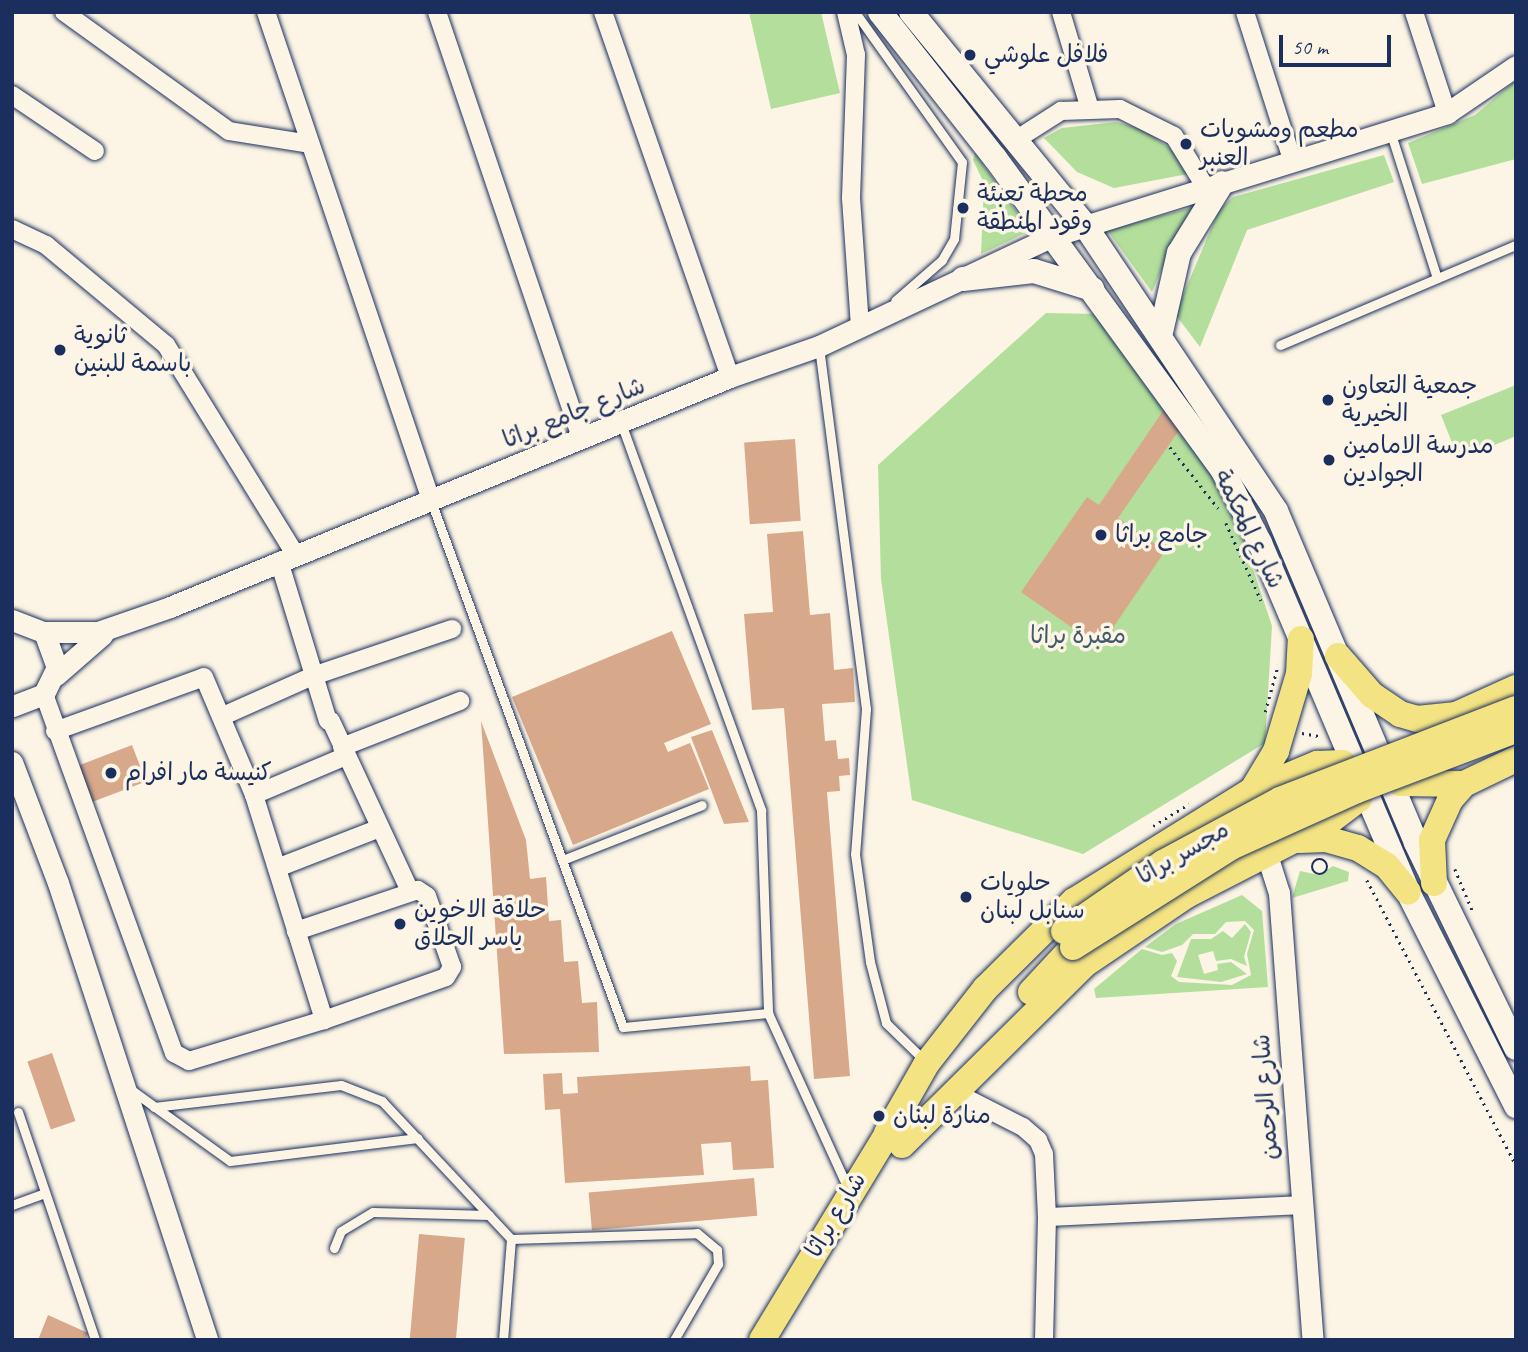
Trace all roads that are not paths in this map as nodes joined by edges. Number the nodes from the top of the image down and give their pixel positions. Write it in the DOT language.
graph roads {
  1 [pos="64,12"];
  2 [pos="265,12"];
  3 [pos="437,12"];
  4 [pos="603,12"];
  5 [pos="846,12"];
  6 [pos="855,12"];
  7 [pos="880,12"];
  8 [pos="911,12"];
  9 [pos="1061,12"];
  10 [pos="1245,12"];
  11 [pos="1414,12"];
  12 [pos="1516,65"];
  13 [pos="12,95"];
  14 [pos="1089,106"];
  15 [pos="1447,113"];
  16 [pos="1391,134"];
  17 [pos="1014,141"];
  18 [pos="310,144"];
  19 [pos="95,151"];
  20 [pos="1293,162"];
  21 [pos="1214,185"];
  22 [pos="1084,224"];
  23 [pos="12,229"];
  24 [pos="1053,236"];
  25 [pos="1516,245"];
  26 [pos="1437,278"];
  27 [pos="963,279"];
  28 [pos="1092,289"];
  29 [pos="860,328"];
  30 [pos="1161,332"];
  31 [pos="1280,345"];
  32 [pos="819,346"];
  33 [pos="730,377"];
  34 [pos="621,423"];
  35 [pos="581,437"];
  36 [pos="430,500"];
  37 [pos="287,558"];
  38 [pos="14,619"];
  39 [pos="111,629"];
  40 [pos="452,629"];
  41 [pos="44,632"];
  42 [pos="1291,645"];
  43 [pos="1338,656"];
  44 [pos="56,675"];
  45 [pos="313,676"];
  46 [pos="1516,688"];
  47 [pos="44,694"];
  48 [pos="460,701"];
  49 [pos="12,706"];
  50 [pos="1516,709"];
  51 [pos="1465,712"];
  52 [pos="223,716"];
  53 [pos="1516,730"];
  54 [pos="55,731"];
  55 [pos="1413,736"];
  56 [pos="1353,749"];
  57 [pos="344,752"];
  58 [pos="1467,757"];
  59 [pos="1511,761"];
  60 [pos="12,762"];
  61 [pos="1464,785"];
  62 [pos="1246,794"];
  63 [pos="254,795"];
  64 [pos="1382,795"];
  65 [pos="702,805"];
  66 [pos="380,828"];
  67 [pos="1277,847"];
  68 [pos="565,859"];
  69 [pos="277,868"];
  70 [pos="1434,883"];
  71 [pos="409,889"];
  72 [pos="1408,892"];
  73 [pos="296,931"];
  74 [pos="1068,939"];
  75 [pos="768,1013"];
  76 [pos="324,1020"];
  77 [pos="1516,1048"];
  78 [pos="928,1063"];
  79 [pos="125,1086"];
  80 [pos="956,1093"];
  81 [pos="923,1102"];
  82 [pos="1516,1106"];
  83 [pos="154,1107"];
  84 [pos="18,1112"];
  85 [pos="418,1138"];
  86 [pos="895,1139"];
  87 [pos="849,1191"];
  88 [pos="45,1193"];
  89 [pos="12,1205"];
  90 [pos="1300,1205"];
  91 [pos="489,1215"];
  92 [pos="1047,1217"];
  93 [pos="511,1239"];
  94 [pos="334,1248"];
  95 [pos="96,1340"];
  96 [pos="207,1340"];
  97 [pos="503,1340"];
  98 [pos="674,1340"];
  99 [pos="762,1340"];
  100 [pos="777,1340"];
  101 [pos="1044,1340"];
  102 [pos="1313,1340"];
  1 -- 18 [label="street"];
  2 -- 18 [label="street"];
  3 -- 35 [label="street"];
  4 -- 33 [label="street"];
  5 -- 29 [label="street"];
  6 -- 29 [label="lane"];
  7 -- 24 [label="main road, شارع المحكمة"];
  8 -- 17 [label="main road, شارع المحكمة"];
  9 -- 14 [label="street"];
  10 -- 20 [label="street"];
  11 -- 15 [label="street"];
  12 -- 15 [label="street, شارع جامع براثا"];
  13 -- 19 [label="street"];
  14 -- 17 [label="street"];
  14 -- 21 [label="street"];
  15 -- 16 [label="street, شارع جامع براثا"];
  16 -- 20 [label="street, شارع جامع براثا"];
  16 -- 26 [label="lane"];
  17 -- 22 [label="main road, شارع المحكمة"];
  18 -- 36 [label="street"];
  20 -- 21 [label="street, شارع جامع براثا"];
  21 -- 22 [label="street, شارع جامع براثا"];
  21 -- 30 [label="main road"];
  22 -- 24 [label="street, شارع جامع براثا"];
  22 -- 30 [label="main road, شارع المحكمة"];
  23 -- 37 [label="street"];
  24 -- 27 [label="street, شارع جامع براثا"];
  24 -- 28 [label="main road, شارع المحكمة"];
  25 -- 26 [label="lane"];
  26 -- 31 [label="lane"];
  27 -- 28 [label="main road"];
  27 -- 29 [label="street, شارع جامع براثا"];
  28 -- 42 [label="main road, شارع المحكمة"];
  29 -- 32 [label="street, شارع جامع براثا"];
  30 -- 43 [label="main road, شارع المحكمة"];
  32 -- 33 [label="street, شارع جامع براثا"];
  32 -- 78 [label="lane"];
  33 -- 34 [label="street, شارع جامع براثا"];
  34 -- 35 [label="street, شارع جامع براثا"];
  34 -- 75 [label="lane"];
  35 -- 36 [label="street, شارع جامع براثا"];
  36 -- 37 [label="street, شارع جامع براثا"];
  36 -- 68 [label="lane"];
  37 -- 39 [label="street, شارع جامع براثا"];
  37 -- 45 [label="street"];
  38 -- 41 [label="street"];
  39 -- 41 [label="street, شارع جامع براثا"];
  39 -- 44 [label="street, شارع جامع براثا"];
  40 -- 45 [label="street"];
  41 -- 44 [label="street"];
  42 -- 56 [label="main road, شارع المحكمة"];
  42 -- 62 [label="main road"];
  43 -- 51 [label="main road"];
  43 -- 56 [label="main road, شارع المحكمة"];
  44 -- 47 [label="street, شارع جامع براثا"];
  45 -- 52 [label="street"];
  45 -- 57 [label="street"];
  46 -- 51 [label="main road"];
  47 -- 49 [label="street"];
  47 -- 54 [label="street"];
  48 -- 57 [label="street"];
  50 -- 74 [label="main road, مجسر براثا, bridge"];
  51 -- 55 [label="main road"];
  52 -- 54 [label="street"];
  52 -- 63 [label="street"];
  53 -- 74 [label="main road, مجسر براثا, bridge"];
  54 -- 76 [label="street"];
  56 -- 62 [label="main road"];
  56 -- 64 [label="main road, شارع المحكمة"];
  57 -- 63 [label="street"];
  57 -- 66 [label="street"];
  58 -- 59 [label="main road"];
  59 -- 61 [label="main road"];
  60 -- 79 [label="street"];
  61 -- 64 [label="main road"];
  61 -- 70 [label="main road"];
  62 -- 67 [label="main road"];
  62 -- 78 [label="main road"];
  63 -- 69 [label="street"];
  64 -- 67 [label="main road"];
  64 -- 70 [label="main road, شارع المحكمة"];
  64 -- 72 [label="main road, شارع المحكمة"];
  65 -- 68 [label="lane"];
  66 -- 69 [label="street"];
  66 -- 71 [label="street"];
  67 -- 72 [label="main road"];
  67 -- 80 [label="main road"];
  67 -- 90 [label="street, شارع الرحمن"];
  68 -- 75 [label="lane"];
  69 -- 73 [label="street"];
  70 -- 77 [label="main road, شارع المحكمة"];
  71 -- 73 [label="street"];
  71 -- 76 [label="street"];
  72 -- 82 [label="main road, شارع المحكمة"];
  73 -- 76 [label="street"];
  74 -- 81 [label="main road, مجسر براثا"];
  75 -- 87 [label="lane"];
  78 -- 86 [label="main road"];
  79 -- 83 [label="lane"];
  79 -- 96 [label="street"];
  80 -- 86 [label="main road"];
  80 -- 92 [label="street"];
  81 -- 86 [label="main road, شارع براثا"];
  83 -- 85 [label="lane"];
  83 -- 85 [label="lane"];
  84 -- 88 [label="lane"];
  85 -- 91 [label="lane"];
  86 -- 87 [label="main road, شارع براثا"];
  86 -- 100 [label="main road, شارع براثا"];
  87 -- 99 [label="main road, شارع براثا"];
  88 -- 89 [label="lane"];
  88 -- 95 [label="lane"];
  90 -- 92 [label="street"];
  90 -- 102 [label="street, شارع الرحمن"];
  91 -- 93 [label="lane"];
  91 -- 94 [label="lane"];
  92 -- 101 [label="street"];
  93 -- 97 [label="lane"];
  93 -- 98 [label="lane"];
}
